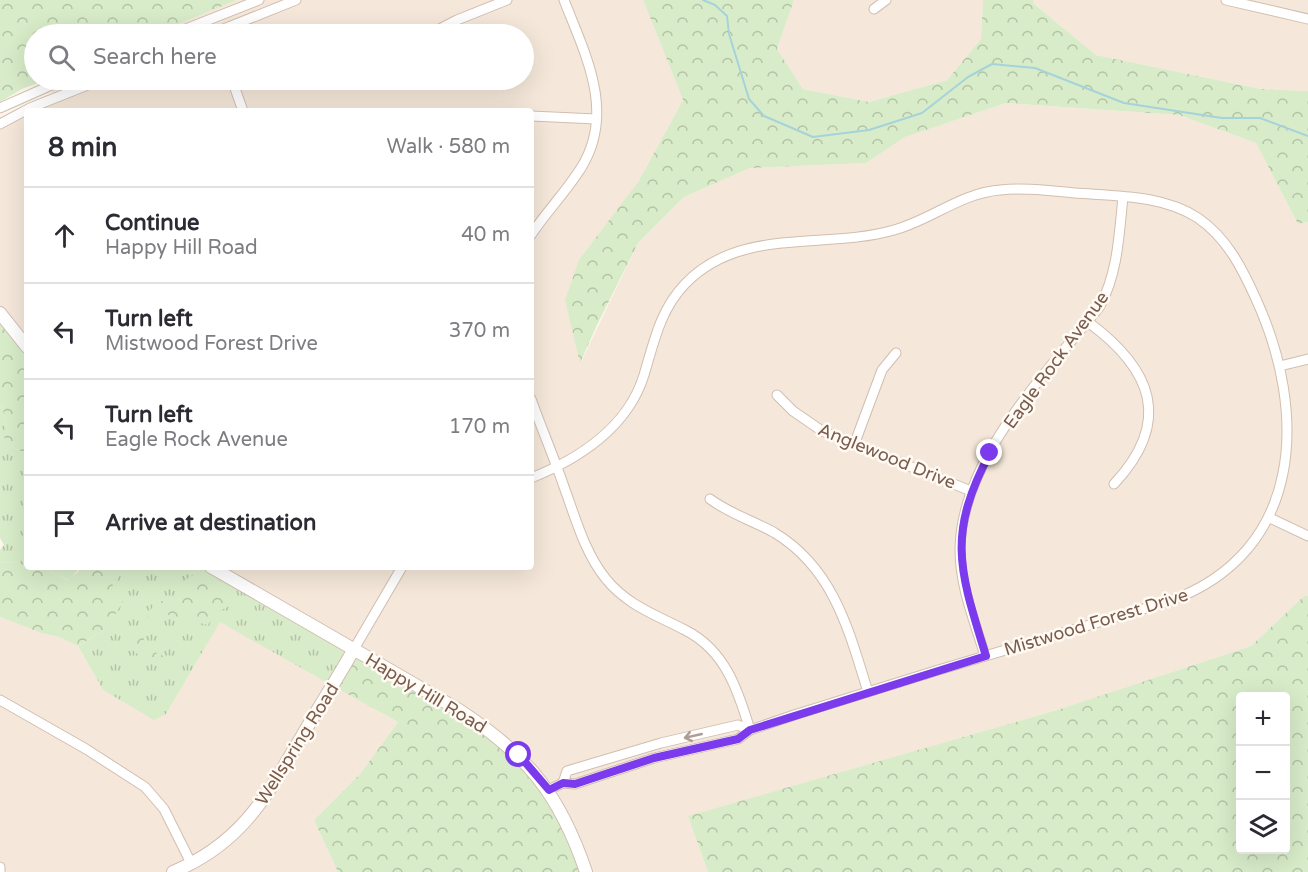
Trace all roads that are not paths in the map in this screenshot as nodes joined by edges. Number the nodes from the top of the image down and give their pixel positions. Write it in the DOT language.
graph roads {
  1 [pos="259,0"];
  2 [pos="296,0"];
  3 [pos="507,0"];
  4 [pos="564,0"];
  5 [pos="886,0"];
  6 [pos="1226,0"];
  7 [pos="874,9"];
  8 [pos="1308,18"];
  9 [pos="209,20"];
  10 [pos="198,24"];
  11 [pos="210,24"];
  12 [pos="237,24"];
  13 [pos="449,24"];
  14 [pos="40,90"];
  15 [pos="75,90"];
  16 [pos="236,90"];
  17 [pos="0,108"];
  18 [pos="30,108"];
  19 [pos="242,108"];
  20 [pos="24,111"];
  21 [pos="534,116"];
  22 [pos="596,119"];
  23 [pos="0,124"];
  24 [pos="1123,197"];
  25 [pos="534,231"];
  26 [pos="0,313"];
  27 [pos="1088,322"];
  28 [pos="24,343"];
  29 [pos="896,353"];
  30 [pos="1308,358"];
  31 [pos="1280,366"];
  32 [pos="777,395"];
  33 [pos="534,407"];
  34 [pos="854,445"];
  35 [pos="557,467"];
  36 [pos="534,477"];
  37 [pos="1114,484"];
  38 [pos="971,490"];
  39 [pos="710,499"];
  40 [pos="1270,518"];
  41 [pos="1308,536"];
  42 [pos="216,570"];
  43 [pos="400,570"];
  44 [pos="354,649"];
  45 [pos="986,656"];
  46 [pos="868,692"];
  47 [pos="0,700"];
  48 [pos="750,730"];
  49 [pos="563,783"];
  50 [pos="549,790"];
  51 [pos="191,864"];
  52 [pos="0,867"];
  53 [pos="0,872"];
  54 [pos="172,872"];
  55 [pos="586,872"];
  1 -- 9 [label="street"];
  2 -- 12 [label="street"];
  3 -- 13 [label="street"];
  4 -- 22 [label="street"];
  5 -- 7 [label="street"];
  6 -- 8 [label="street"];
  9 -- 10 [label="street"];
  9 -- 11 [label="street"];
  14 -- 17 [label="street"];
  15 -- 18 [label="street"];
  16 -- 19 [label="street"];
  20 -- 23 [label="street"];
  21 -- 22 [label="street"];
  22 -- 25 [label="street"];
  24 -- 27 [label="street, Eagle Rock Avenue"];
  24 -- 31 [label="street, Mistwood Forest Drive"];
  24 -- 35 [label="street, Mistwood Forest Drive"];
  26 -- 28 [label="street"];
  27 -- 37 [label="street"];
  27 -- 38 [label="street, Eagle Rock Avenue"];
  29 -- 34 [label="street"];
  30 -- 31 [label="street"];
  31 -- 40 [label="street, Mistwood Forest Drive"];
  32 -- 34 [label="street, Anglewood Drive"];
  33 -- 35 [label="street"];
  34 -- 38 [label="street, Anglewood Drive"];
  35 -- 36 [label="street, Mistwood Forest Drive"];
  35 -- 48 [label="street"];
  38 -- 45 [label="street, Eagle Rock Avenue"];
  39 -- 46 [label="street"];
  40 -- 41 [label="street"];
  40 -- 45 [label="street, Mistwood Forest Drive"];
  42 -- 44 [label="street, Happy Hill Road"];
  43 -- 44 [label="street"];
  44 -- 50 [label="street, Happy Hill Road"];
  44 -- 51 [label="street, Wellspring Road"];
  45 -- 46 [label="street, Mistwood Forest Drive"];
  46 -- 48 [label="street, Mistwood Forest Drive"];
  47 -- 51 [label="street"];
  48 -- 49 [label="street, Mistwood Forest Drive"];
  48 -- 49 [label="street, Mistwood Forest Drive, one-way"];
  49 -- 50 [label="street, Mistwood Forest Drive"];
  50 -- 55 [label="street, Happy Hill Road"];
  51 -- 54 [label="street, Wellspring Road"];
  52 -- 53 [label="street"];
}
